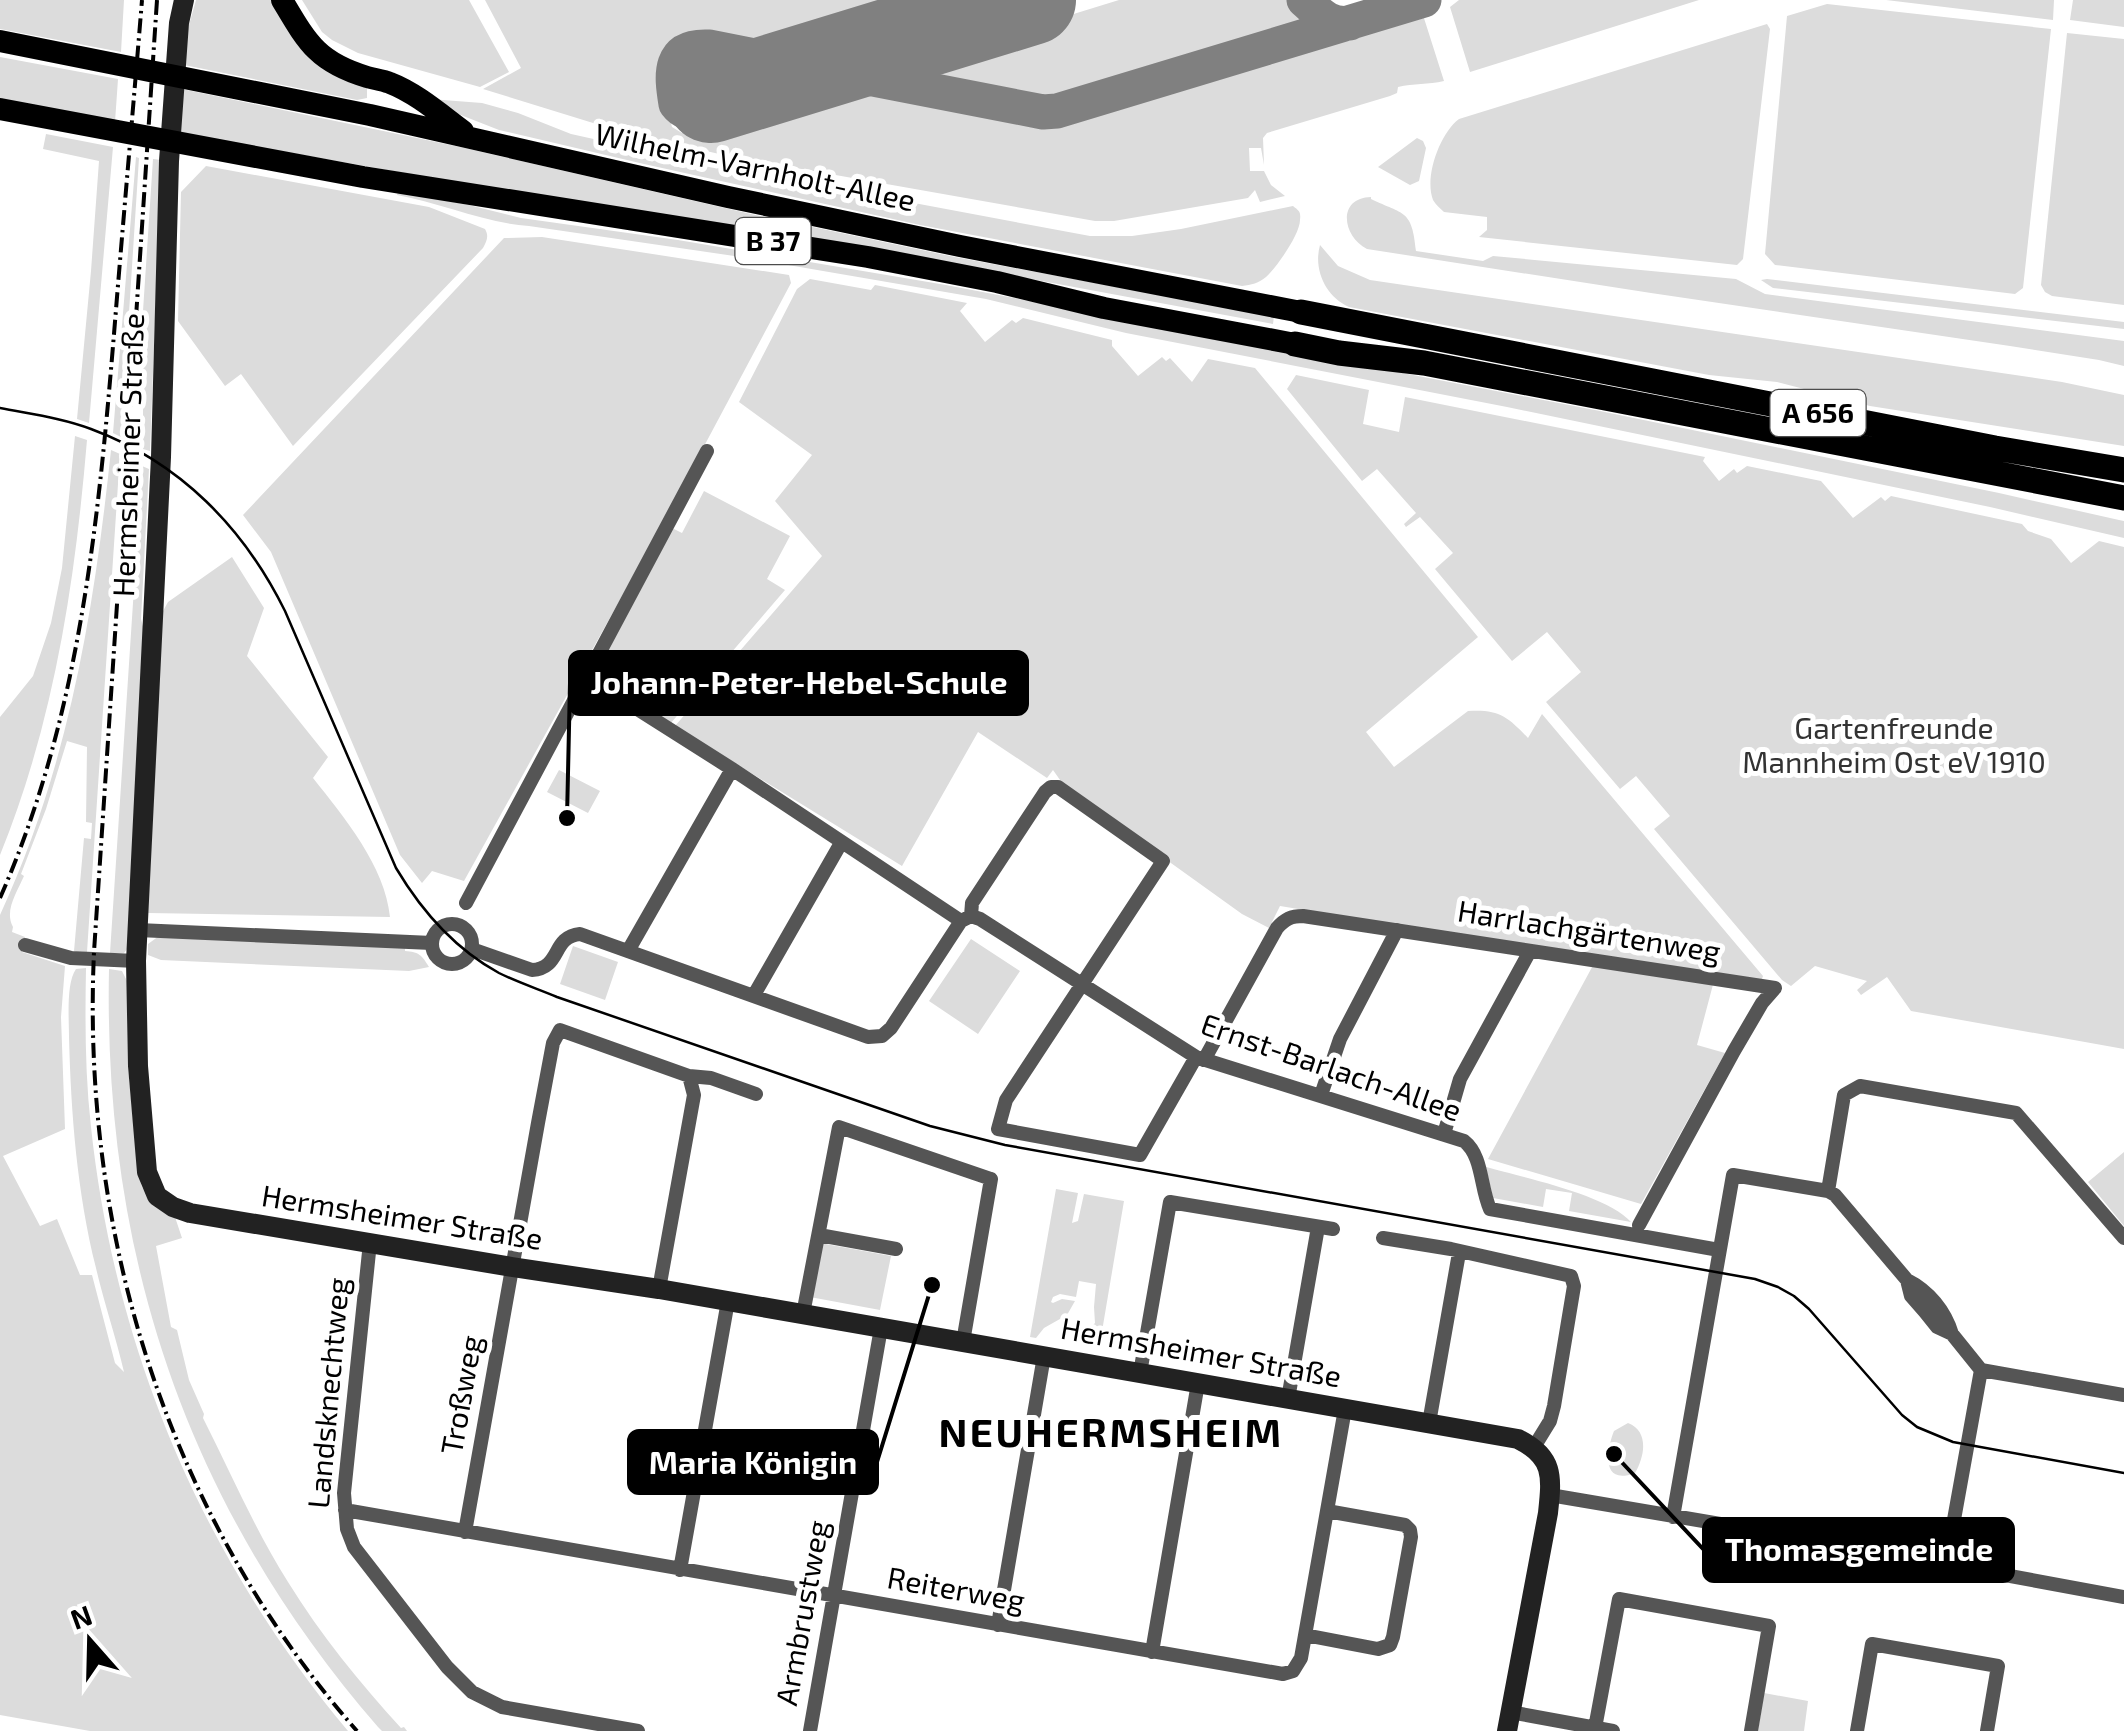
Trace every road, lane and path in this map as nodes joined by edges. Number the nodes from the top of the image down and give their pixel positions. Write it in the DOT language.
graph roads {
  1 [pos="184,0"];
  2 [pos="282,0"];
  3 [pos="0,41"];
  4 [pos="367,77"];
  5 [pos="0,109"];
  6 [pos="370,116"];
  7 [pos="474,138"];
  8 [pos="1301,312"];
  9 [pos="1295,344"];
  10 [pos="1497,350"];
  11 [pos="1490,376"];
  12 [pos="1995,448"];
  13 [pos="707,451"];
  14 [pos="2124,456"];
  15 [pos="2124,470"];
  16 [pos="2122,499"];
  17 [pos="587,677"];
  18 [pos="732,769"];
  19 [pos="841,843"];
  20 [pos="466,903"];
  21 [pos="966,918"];
  22 [pos="138,930"];
  23 [pos="1397,930"];
  24 [pos="432,942"];
  25 [pos="25,945"];
  26 [pos="472,949"];
  27 [pos="628,950"];
  28 [pos="1530,951"];
  29 [pos="136,961"];
  30 [pos="1083,985"];
  31 [pos="754,994"];
  32 [pos="1200,1058"];
  33 [pos="689,1076"];
  34 [pos="756,1094"];
  35 [pos="1321,1095"];
  36 [pos="1444,1134"];
  37 [pos="1828,1191"];
  38 [pos="1639,1225"];
  39 [pos="818,1235"];
  40 [pos="1382,1238"];
  41 [pos="2124,1238"];
  42 [pos="373,1244"];
  43 [pos="896,1249"];
  44 [pos="1719,1250"];
  45 [pos="1459,1253"];
  46 [pos="512,1267"];
  47 [pos="659,1289"];
  48 [pos="728,1301"];
  49 [pos="803,1314"];
  50 [pos="881,1328"];
  51 [pos="963,1342"];
  52 [pos="1044,1356"];
  53 [pos="1982,1370"];
  54 [pos="1140,1373"];
  55 [pos="1198,1383"];
  56 [pos="2124,1395"];
  57 [pos="1288,1398"];
  58 [pos="1345,1409"];
  59 [pos="1429,1424"];
  60 [pos="1534,1447"];
  61 [pos="1550,1495"];
  62 [pos="344,1510"];
  63 [pos="1327,1511"];
  64 [pos="1673,1518"];
  65 [pos="466,1532"];
  66 [pos="1946,1564"];
  67 [pos="680,1570"];
  68 [pos="833,1597"];
  69 [pos="2124,1597"];
  70 [pos="998,1625"];
  71 [pos="1305,1635"];
  72 [pos="1152,1652"];
  73 [pos="1509,1722"];
  74 [pos="1594,1728"];
  75 [pos="638,1731"];
  76 [pos="810,1731"];
  77 [pos="1614,1731"];
  78 [pos="1750,1731"];
  79 [pos="1857,1731"];
  80 [pos="1987,1731"];
  1 -- 22 [label="street, Hermsheimer Straße"];
  2 -- 4 [label="main road"];
  3 -- 6 [label="main road, Wilhelm-Varnholt-Allee / B 37"];
  4 -- 6 [label="main road"];
  4 -- 7 [label="main road"];
  5 -- 9 [label="main road, Wilhelm-Varnholt-Allee / B 37"];
  6 -- 7 [label="main road, Wilhelm-Varnholt-Allee / B 37"];
  7 -- 8 [label="main road, Wilhelm-Varnholt-Allee / B 37"];
  8 -- 10 [label="highway, Wilhelm-Varnholt-Allee / B 37"];
  9 -- 11 [label="highway, Wilhelm-Varnholt-Allee / B 37"];
  10 -- 12 [label="highway, A 656"];
  11 -- 16 [label="highway, A 656"];
  12 -- 14 [label="highway"];
  12 -- 15 [label="highway, A 656"];
  13 -- 17 [label="street"];
  17 -- 18 [label="street, Ernst-Barlach-Allee"];
  17 -- 20 [label="street"];
  18 -- 19 [label="street, Ernst-Barlach-Allee"];
  18 -- 27 [label="street"];
  19 -- 21 [label="street, Ernst-Barlach-Allee"];
  19 -- 31 [label="street"];
  21 -- 30 [label="street, Ernst-Barlach-Allee"];
  21 -- 30 [label="street"];
  21 -- 31 [label="street"];
  22 -- 24 [label="street"];
  22 -- 29 [label="street, Hermsheimer Straße"];
  23 -- 28 [label="street, Harrlachgärtenweg"];
  23 -- 32 [label="street, Harrlachgärtenweg"];
  23 -- 35 [label="street"];
  24 -- 26 [label="street"];
  24 -- 26 [label="street"];
  25 -- 29 [label="street"];
  26 -- 27 [label="street"];
  27 -- 31 [label="street"];
  28 -- 36 [label="street"];
  28 -- 38 [label="street, Harrlachgärtenweg"];
  29 -- 42 [label="street, Hermsheimer Straße"];
  30 -- 32 [label="street, Ernst-Barlach-Allee"];
  30 -- 32 [label="street"];
  32 -- 35 [label="street, Ernst-Barlach-Allee"];
  33 -- 34 [label="street"];
  33 -- 46 [label="street, Troßweg"];
  33 -- 47 [label="street"];
  35 -- 36 [label="street, Ernst-Barlach-Allee"];
  36 -- 44 [label="street, Ernst-Barlach-Allee"];
  37 -- 41 [label="street"];
  37 -- 44 [label="street"];
  37 -- 53 [label="street"];
  39 -- 43 [label="street"];
  39 -- 49 [label="street"];
  39 -- 51 [label="street"];
  40 -- 45 [label="street"];
  42 -- 46 [label="street, Hermsheimer Straße"];
  42 -- 62 [label="street, Landsknechtweg"];
  44 -- 64 [label="street"];
  45 -- 59 [label="street"];
  45 -- 60 [label="street"];
  46 -- 47 [label="street, Hermsheimer Straße"];
  46 -- 65 [label="street, Troßweg"];
  47 -- 48 [label="street, Hermsheimer Straße"];
  48 -- 49 [label="street, Hermsheimer Straße"];
  48 -- 67 [label="street"];
  49 -- 50 [label="street, Hermsheimer Straße"];
  50 -- 51 [label="street, Hermsheimer Straße"];
  50 -- 68 [label="street, Armbrustweg"];
  51 -- 52 [label="street, Hermsheimer Straße"];
  52 -- 54 [label="street, Hermsheimer Straße"];
  52 -- 70 [label="street"];
  53 -- 56 [label="street"];
  53 -- 66 [label="street"];
  54 -- 55 [label="street, Hermsheimer Straße"];
  54 -- 57 [label="street"];
  55 -- 57 [label="street, Hermsheimer Straße"];
  55 -- 72 [label="street"];
  57 -- 58 [label="street, Hermsheimer Straße"];
  58 -- 59 [label="street, Hermsheimer Straße"];
  58 -- 63 [label="street, Reiterweg"];
  59 -- 60 [label="street, Hermsheimer Straße"];
  60 -- 61 [label="street"];
  61 -- 64 [label="street"];
  61 -- 73 [label="street"];
  62 -- 65 [label="street, Reiterweg"];
  62 -- 75 [label="street, Landsknechtweg"];
  63 -- 71 [label="street, Reiterweg"];
  63 -- 71 [label="street"];
  64 -- 66 [label="street"];
  65 -- 67 [label="street, Reiterweg"];
  66 -- 69 [label="street"];
  67 -- 68 [label="street, Reiterweg"];
  68 -- 70 [label="street, Reiterweg"];
  68 -- 76 [label="street, Armbrustweg"];
  70 -- 72 [label="street, Reiterweg"];
  71 -- 72 [label="street, Reiterweg"];
  73 -- 74 [label="street"];
  74 -- 77 [label="street"];
  74 -- 78 [label="street"];
  79 -- 80 [label="street"];
}
